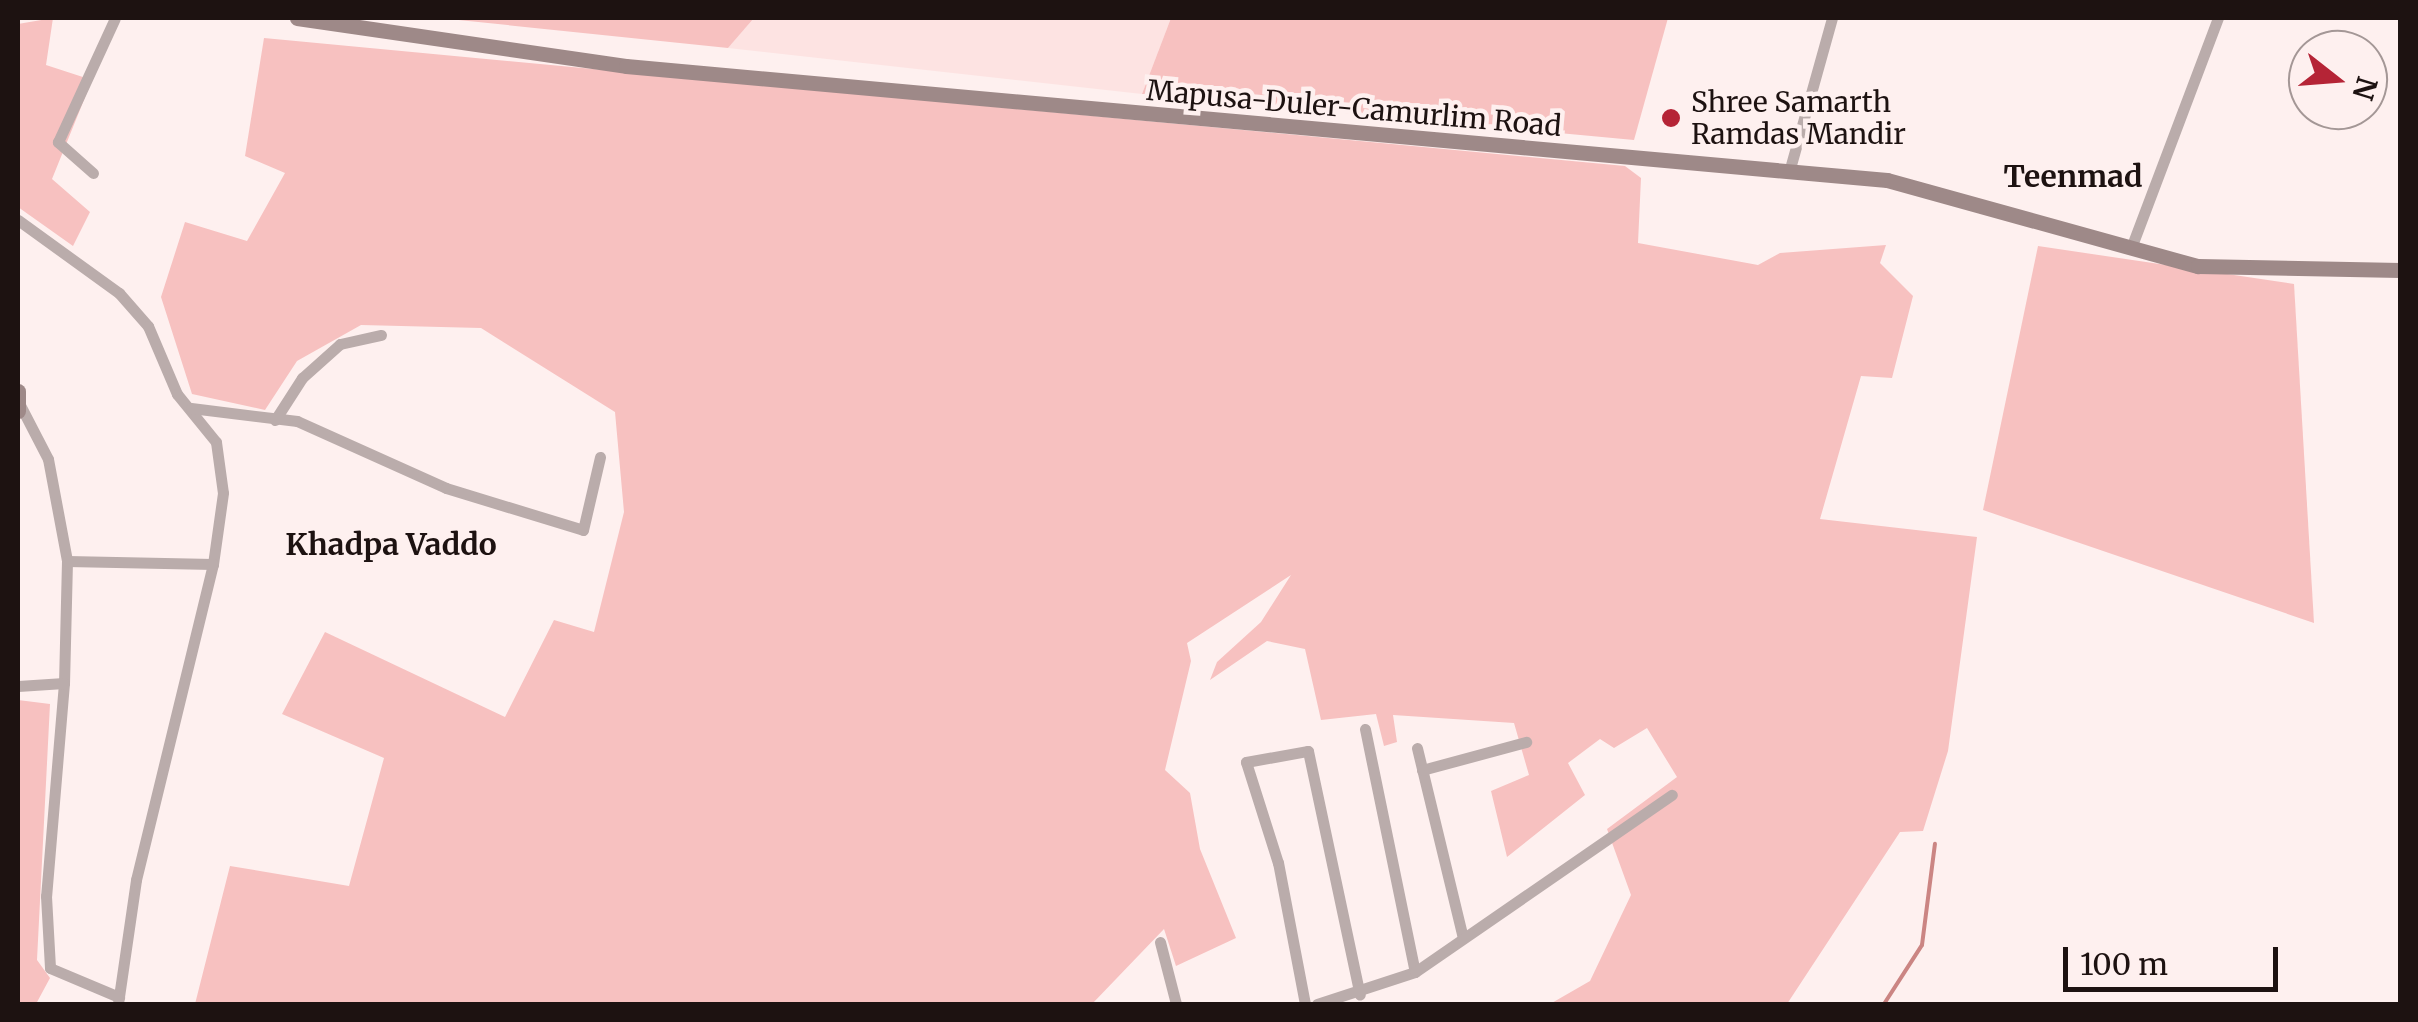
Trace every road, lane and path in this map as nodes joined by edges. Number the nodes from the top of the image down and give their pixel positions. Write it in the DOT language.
graph roads {
  1 [pos="115,18"];
  2 [pos="297,18"];
  3 [pos="1832,18"];
  4 [pos="2218,18"];
  5 [pos="1789,172"];
  6 [pos="93,173"];
  7 [pos="18,220"];
  8 [pos="2131,248"];
  9 [pos="2400,270"];
  10 [pos="381,335"];
  11 [pos="18,402"];
  12 [pos="191,408"];
  13 [pos="276,420"];
  14 [pos="600,457"];
  15 [pos="67,561"];
  16 [pos="213,564"];
  17 [pos="64,684"];
  18 [pos="18,686"];
  19 [pos="1365,729"];
  20 [pos="1526,742"];
  21 [pos="1416,748"];
  22 [pos="1422,770"];
  23 [pos="1672,795"];
  24 [pos="1464,938"];
  25 [pos="1160,942"];
  26 [pos="1415,972"];
  27 [pos="1360,995"];
  28 [pos="118,1001"];
  29 [pos="1176,1004"];
  30 [pos="1306,1004"];
  31 [pos="1316,1004"];
  1 -- 6 [label="street"];
  2 -- 5 [label="street, Mapusa-Duler-Camurlim Road"];
  3 -- 5 [label="street"];
  4 -- 8 [label="street"];
  5 -- 8 [label="street, Mapusa-Duler-Camurlim Road"];
  7 -- 12 [label="street"];
  8 -- 9 [label="street, Mapusa-Duler-Camurlim Road"];
  10 -- 13 [label="street"];
  11 -- 15 [label="street"];
  12 -- 13 [label="street"];
  12 -- 16 [label="street"];
  13 -- 14 [label="street"];
  15 -- 16 [label="street"];
  15 -- 17 [label="street"];
  16 -- 28 [label="street"];
  17 -- 18 [label="street"];
  17 -- 28 [label="street"];
  19 -- 26 [label="street"];
  20 -- 22 [label="street"];
  21 -- 22 [label="street"];
  22 -- 24 [label="street"];
  23 -- 24 [label="street"];
  24 -- 26 [label="street"];
  25 -- 29 [label="street"];
  26 -- 27 [label="street"];
  27 -- 30 [label="street"];
  27 -- 31 [label="street"];
}
